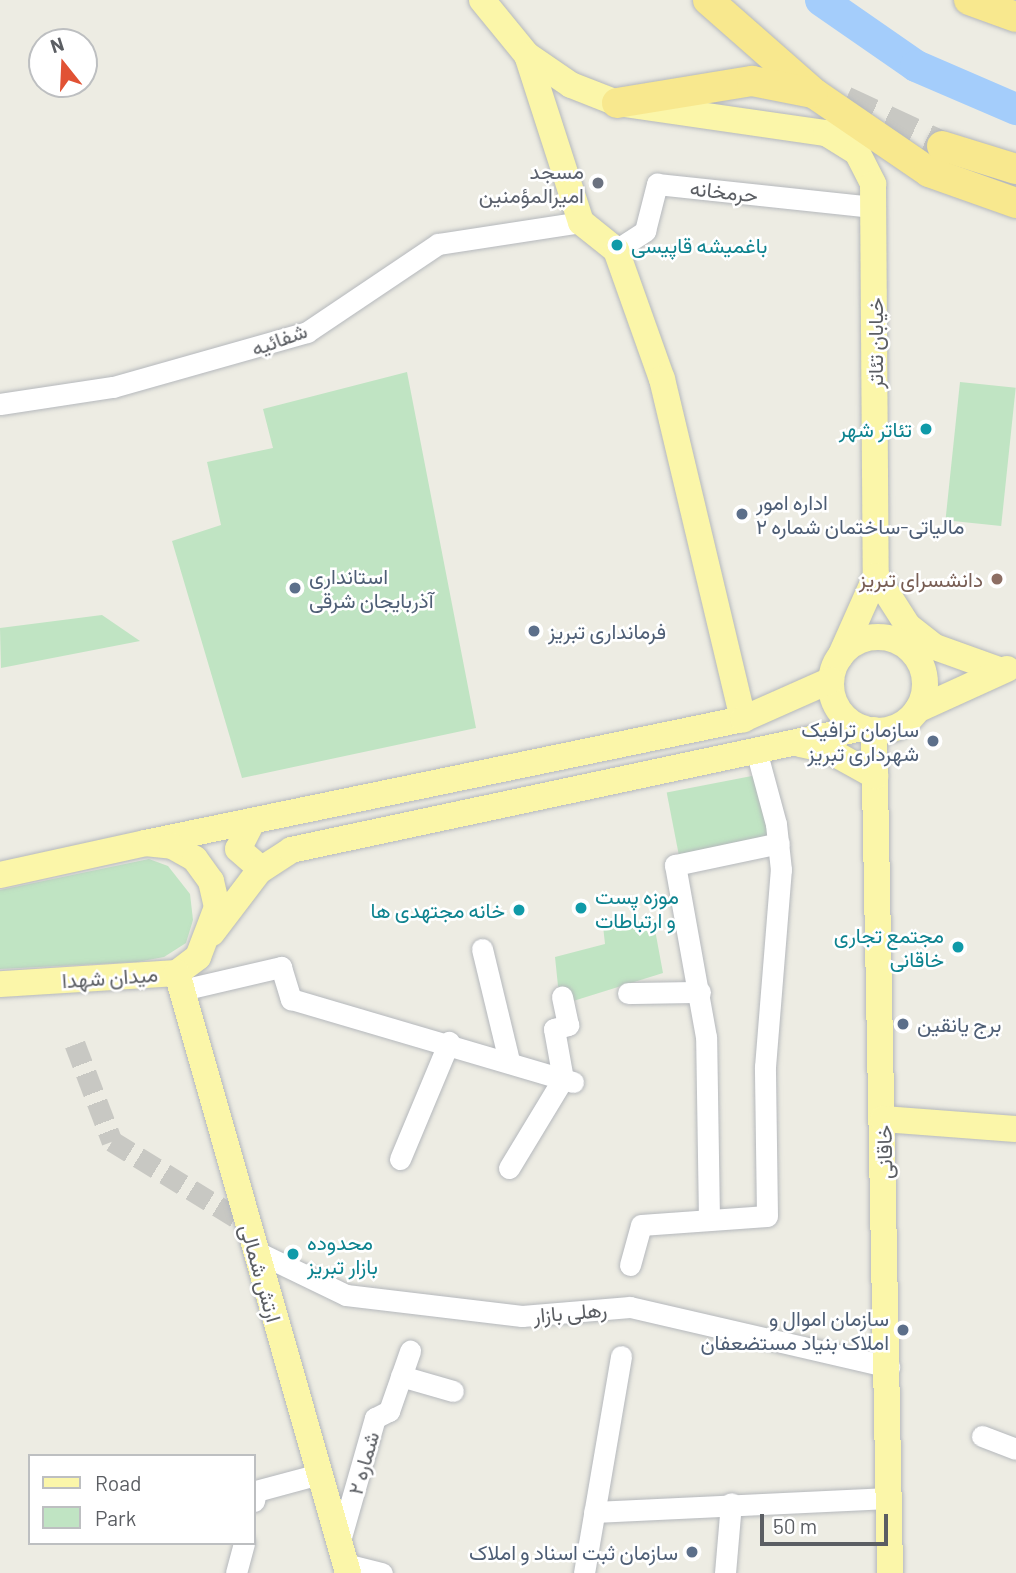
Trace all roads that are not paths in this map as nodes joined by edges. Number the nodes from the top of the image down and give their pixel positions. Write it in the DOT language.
graph roads {
  1 [pos="482,0"];
  2 [pos="708,0"];
  3 [pos="969,0"];
  4 [pos="1016,17"];
  5 [pos="527,55"];
  6 [pos="815,94"];
  7 [pos="617,103"];
  8 [pos="942,146"];
  9 [pos="1016,169"];
  10 [pos="1016,203"];
  11 [pos="873,207"];
  12 [pos="581,222"];
  13 [pos="615,250"];
  14 [pos="0,404"];
  15 [pos="876,576"];
  16 [pos="836,668"];
  17 [pos="1008,669"];
  18 [pos="917,710"];
  19 [pos="743,719"];
  20 [pos="868,729"];
  21 [pos="792,743"];
  22 [pos="755,750"];
  23 [pos="875,776"];
  24 [pos="252,822"];
  25 [pos="145,843"];
  26 [pos="779,843"];
  27 [pos="261,869"];
  28 [pos="0,875"];
  29 [pos="212,933"];
  30 [pos="482,949"];
  31 [pos="179,981"];
  32 [pos="0,984"];
  33 [pos="700,992"];
  34 [pos="628,993"];
  35 [pos="562,997"];
  36 [pos="449,1042"];
  37 [pos="509,1061"];
  38 [pos="568,1081"];
  39 [pos="883,1119"];
  40 [pos="1016,1129"];
  41 [pos="400,1158"];
  42 [pos="509,1168"];
  43 [pos="709,1220"];
  44 [pos="255,1251"];
  45 [pos="630,1265"];
  46 [pos="410,1351"];
  47 [pos="621,1356"];
  48 [pos="889,1367"];
  49 [pos="401,1376"];
  50 [pos="453,1391"];
  51 [pos="982,1436"];
  52 [pos="1016,1449"];
  53 [pos="319,1474"];
  54 [pos="256,1491"];
  55 [pos="889,1498"];
  56 [pos="731,1503"];
  57 [pos="594,1511"];
  58 [pos="243,1545"];
  59 [pos="344,1560"];
  60 [pos="236,1573"];
  61 [pos="382,1573"];
  62 [pos="584,1573"];
  63 [pos="725,1573"];
  64 [pos="890,1573"];
  1 -- 5 [label="main road"];
  2 -- 6 [label="highway"];
  3 -- 4 [label="highway"];
  5 -- 7 [label="main road"];
  5 -- 12 [label="main road"];
  6 -- 7 [label="highway"];
  6 -- 10 [label="highway"];
  7 -- 11 [label="main road, خیابان تئاتر"];
  8 -- 9 [label="highway"];
  11 -- 13 [label="street, حرمخانه"];
  11 -- 15 [label="main road, خیابان تئاتر"];
  12 -- 13 [label="main road"];
  12 -- 14 [label="street, شفائیه"];
  13 -- 19 [label="main road"];
  15 -- 16 [label="main road, خیابان تئاتر"];
  15 -- 17 [label="main road"];
  16 -- 18 [label="main road"];
  16 -- 19 [label="main road"];
  16 -- 20 [label="main road"];
  17 -- 18 [label="main road"];
  18 -- 20 [label="main road"];
  19 -- 24 [label="main road"];
  20 -- 21 [label="main road"];
  20 -- 23 [label="main road, خاقانی"];
  21 -- 22 [label="main road"];
  21 -- 23 [label="main road"];
  22 -- 26 [label="street"];
  22 -- 27 [label="main road"];
  23 -- 39 [label="main road, خاقانی"];
  24 -- 25 [label="main road"];
  24 -- 27 [label="main road"];
  25 -- 28 [label="main road"];
  25 -- 29 [label="main road"];
  26 -- 33 [label="street"];
  26 -- 43 [label="street"];
  27 -- 29 [label="main road, میدان شهدا"];
  29 -- 31 [label="main road, میدان شهدا"];
  30 -- 37 [label="street"];
  31 -- 32 [label="main road, میدان شهدا"];
  31 -- 36 [label="street"];
  31 -- 44 [label="main road, ارتش شمالی"];
  33 -- 34 [label="street"];
  33 -- 43 [label="street"];
  35 -- 38 [label="street"];
  36 -- 37 [label="street"];
  36 -- 41 [label="street"];
  37 -- 38 [label="street"];
  38 -- 42 [label="street"];
  39 -- 40 [label="main road"];
  39 -- 48 [label="main road, خاقانی"];
  43 -- 45 [label="street"];
  44 -- 48 [label="street, رهلی بازار"];
  44 -- 53 [label="main road, ارتش شمالی"];
  46 -- 49 [label="street, شماره ۲"];
  47 -- 57 [label="street"];
  48 -- 55 [label="main road, خاقانی"];
  49 -- 50 [label="street"];
  49 -- 59 [label="street, شماره ۲"];
  51 -- 52 [label="street"];
  53 -- 54 [label="street"];
  53 -- 59 [label="main road, ارتش شمالی"];
  55 -- 56 [label="street"];
  55 -- 64 [label="main road, خاقانی"];
  56 -- 57 [label="street"];
  56 -- 63 [label="street"];
  57 -- 62 [label="street"];
  58 -- 60 [label="street"];
  59 -- 61 [label="street"];
}
